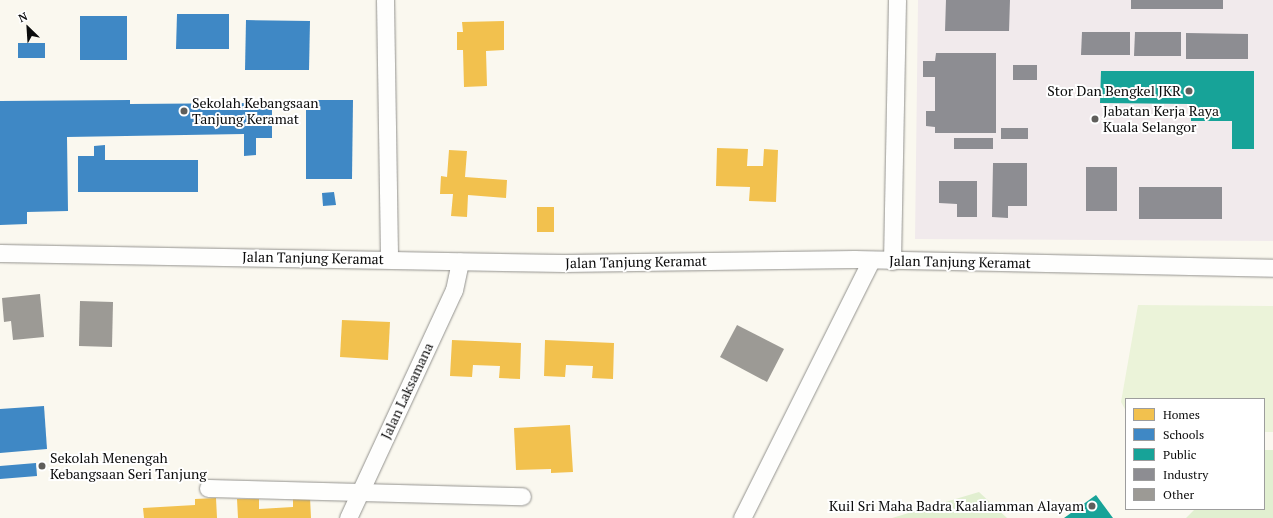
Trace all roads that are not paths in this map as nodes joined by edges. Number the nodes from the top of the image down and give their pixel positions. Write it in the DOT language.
graph roads {
  1 [pos="386,0"];
  2 [pos="897,0"];
  3 [pos="0,253"];
  4 [pos="389,259"];
  5 [pos="871,260"];
  6 [pos="892,261"];
  7 [pos="460,262"];
  8 [pos="1273,268"];
  9 [pos="208,488"];
  10 [pos="361,491"];
  11 [pos="522,496"];
  12 [pos="348,518"];
  13 [pos="742,518"];
  1 -- 4 [label="street"];
  2 -- 6 [label="street"];
  3 -- 4 [label="street, Jalan Tanjung Keramat"];
  4 -- 7 [label="street, Jalan Tanjung Keramat"];
  5 -- 6 [label="street, Jalan Tanjung Keramat"];
  5 -- 7 [label="street, Jalan Tanjung Keramat"];
  5 -- 13 [label="street"];
  6 -- 8 [label="street, Jalan Tanjung Keramat"];
  7 -- 10 [label="street, Jalan Laksamana"];
  9 -- 10 [label="street"];
  10 -- 11 [label="street"];
  10 -- 12 [label="street, Jalan Laksamana"];
}
